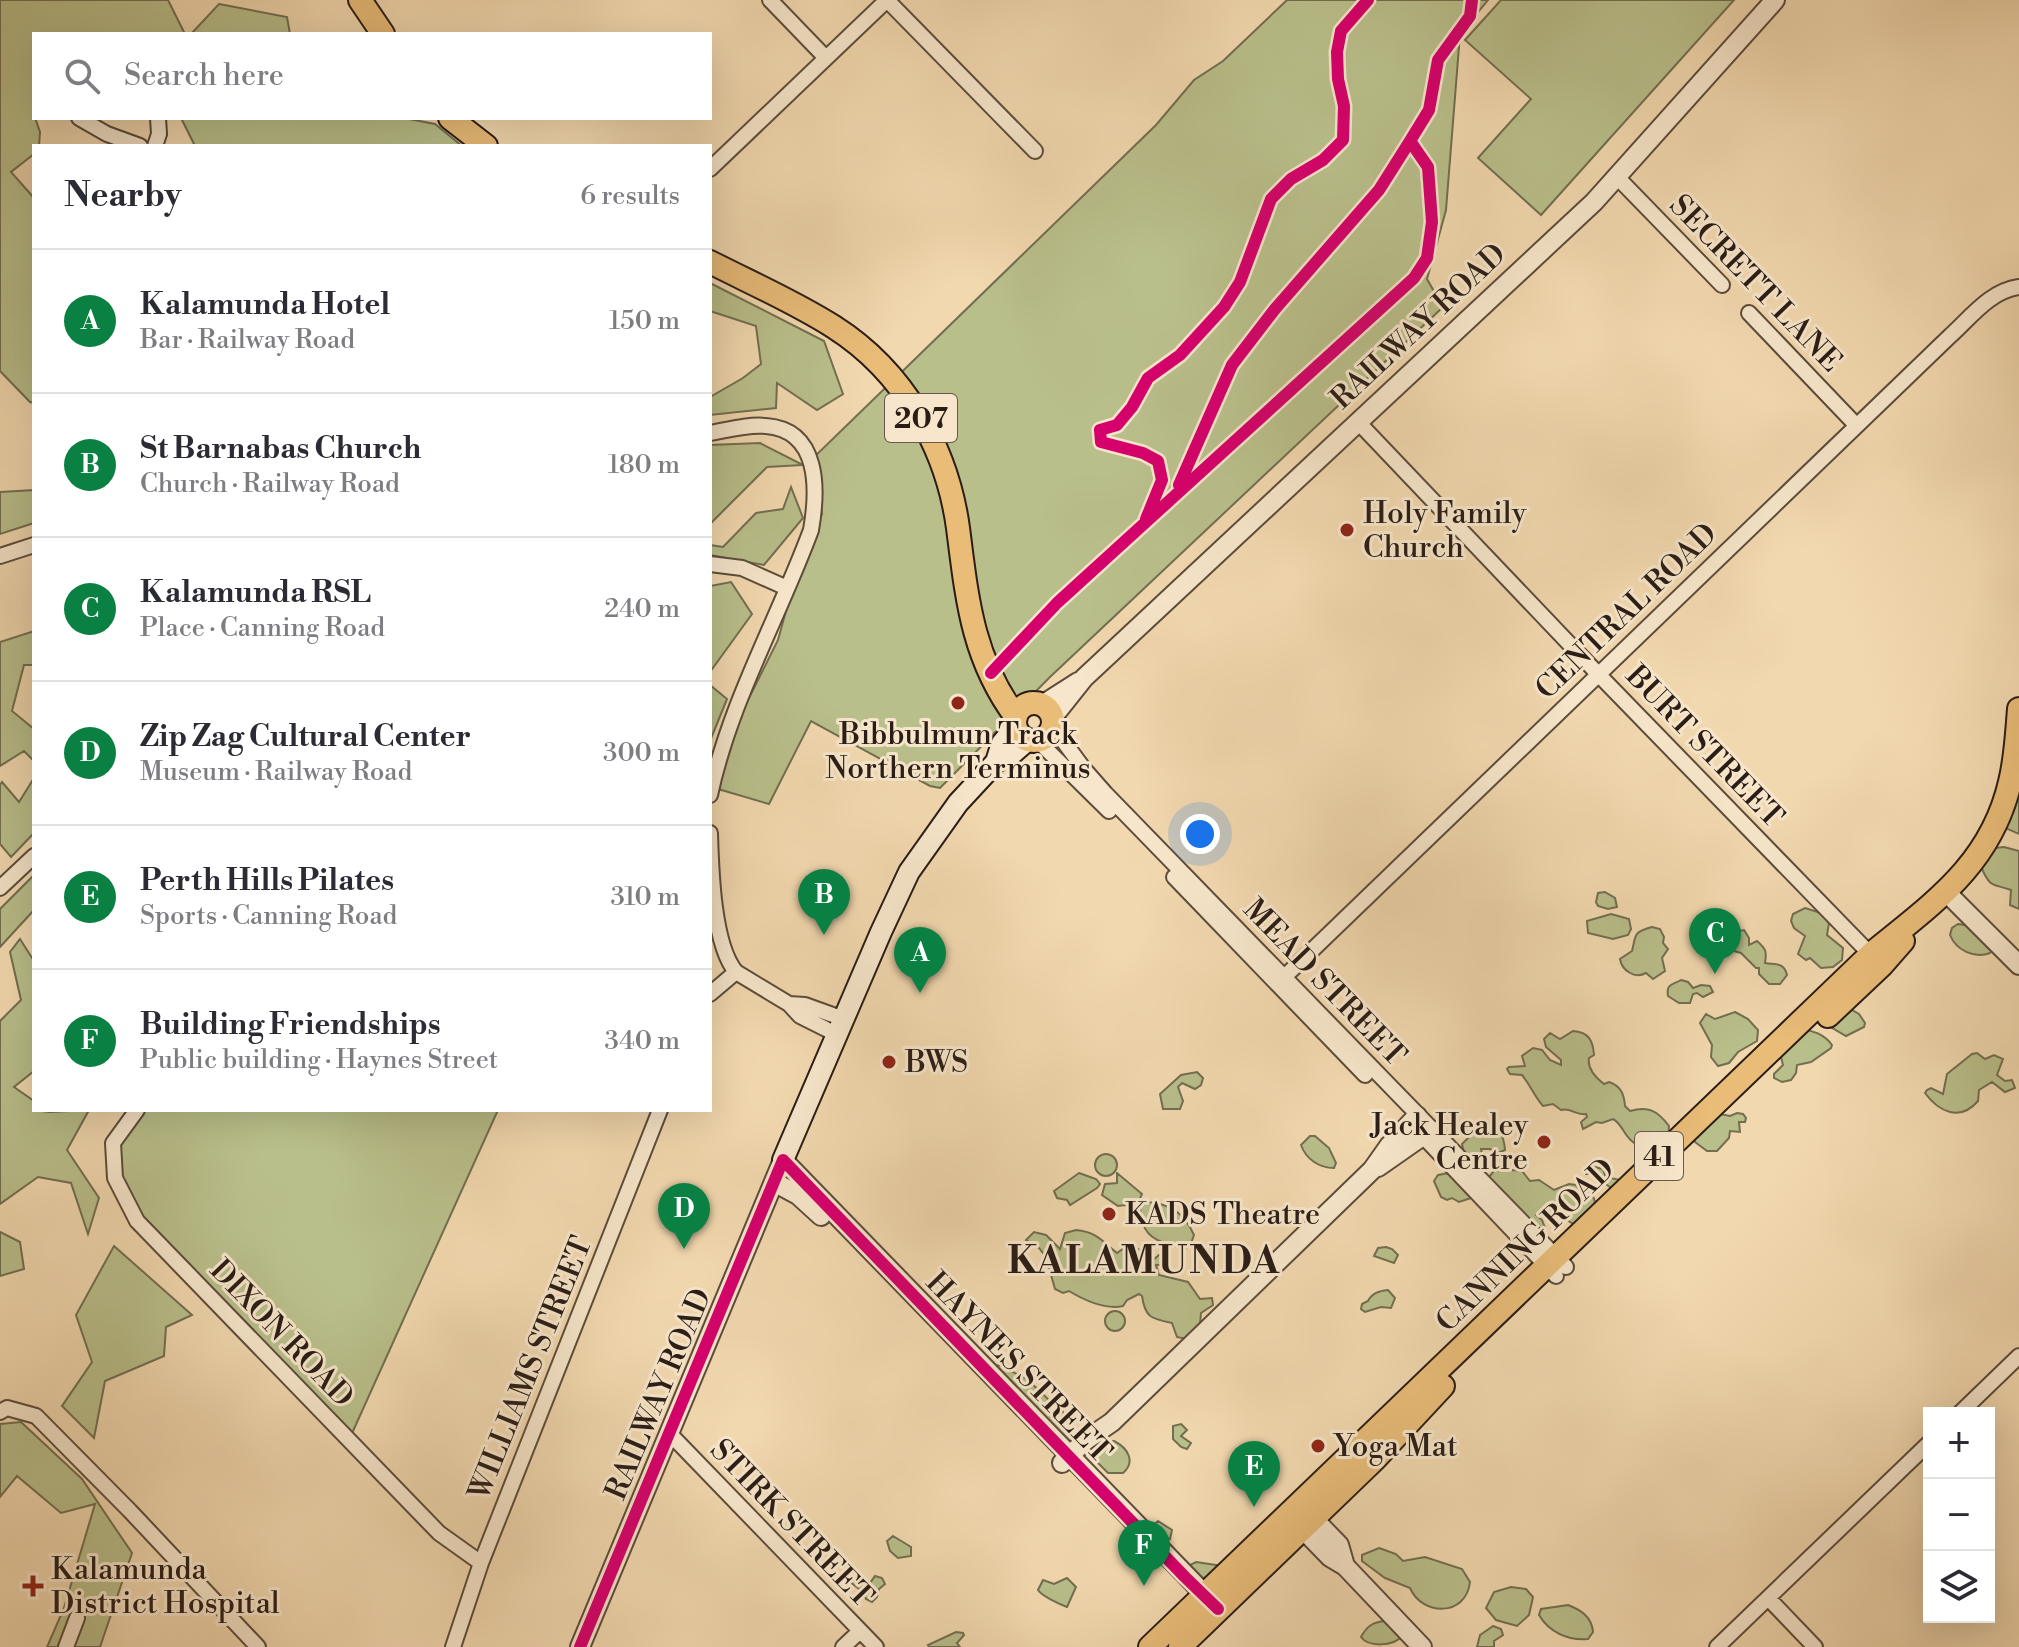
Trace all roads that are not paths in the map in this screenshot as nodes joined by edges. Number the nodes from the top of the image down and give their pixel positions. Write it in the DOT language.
graph roads {
  1 [pos="360,0"];
  2 [pos="770,0"];
  3 [pos="887,0"];
  4 [pos="1775,0"];
  5 [pos="382,32"];
  6 [pos="826,58"];
  7 [pos="82,120"];
  8 [pos="158,120"];
  9 [pos="453,120"];
  10 [pos="134,144"];
  11 [pos="156,144"];
  12 [pos="483,144"];
  13 [pos="1035,151"];
  14 [pos="712,167"];
  15 [pos="1618,178"];
  16 [pos="712,263"];
  17 [pos="1722,285"];
  18 [pos="2019,287"];
  19 [pos="1749,313"];
  20 [pos="1359,423"];
  21 [pos="1856,425"];
  22 [pos="712,433"];
  23 [pos="32,546"];
  24 [pos="0,556"];
  25 [pos="712,564"];
  26 [pos="787,588"];
  27 [pos="1599,675"];
  28 [pos="2019,709"];
  29 [pos="1035,722"];
  30 [pos="712,786"];
  31 [pos="712,853"];
  32 [pos="32,858"];
  33 [pos="0,888"];
  34 [pos="1946,892"];
  35 [pos="1876,960"];
  36 [pos="2019,965"];
  37 [pos="736,972"];
  38 [pos="1281,981"];
  39 [pos="712,992"];
  40 [pos="841,1027"];
  41 [pos="136,1112"];
  42 [pos="659,1112"];
  43 [pos="1421,1126"];
  44 [pos="783,1160"];
  45 [pos="774,1182"];
  46 [pos="841,1228"];
  47 [pos="1556,1266"];
  48 [pos="2019,1356"];
  49 [pos="1966,1407"];
  50 [pos="3,1410"];
  51 [pos="671,1435"];
  52 [pos="1923,1449"];
  53 [pos="1070,1466"];
  54 [pos="1300,1516"];
  55 [pos="481,1563"];
  56 [pos="1768,1598"];
  57 [pos="1207,1607"];
  58 [pos="77,1618"];
  59 [pos="860,1631"];
  60 [pos="66,1647"];
  61 [pos="258,1647"];
  62 [pos="453,1647"];
  63 [pos="580,1647"];
  64 [pos="843,1647"];
  65 [pos="876,1647"];
  66 [pos="1150,1647"];
  67 [pos="1180,1647"];
  68 [pos="1422,1647"];
  69 [pos="1717,1647"];
  70 [pos="1815,1647"];
  1 -- 5 [label="main road"];
  2 -- 6 [label="street"];
  3 -- 6 [label="street"];
  3 -- 13 [label="street"];
  4 -- 15 [label="street, RAILWAY ROAD"];
  6 -- 14 [label="street"];
  7 -- 10 [label="street"];
  8 -- 11 [label="street"];
  9 -- 12 [label="main road"];
  15 -- 17 [label="street, SECRETT LANE"];
  15 -- 20 [label="street, RAILWAY ROAD"];
  16 -- 29 [label="main road, 207"];
  18 -- 21 [label="street, CENTRAL ROAD"];
  19 -- 21 [label="street, SECRETT LANE"];
  20 -- 27 [label="street, BURT STREET"];
  20 -- 29 [label="street, RAILWAY ROAD"];
  21 -- 27 [label="street, CENTRAL ROAD"];
  22 -- 26 [label="street"];
  23 -- 24 [label="street"];
  25 -- 26 [label="street"];
  26 -- 30 [label="street"];
  27 -- 35 [label="street, BURT STREET"];
  27 -- 38 [label="street, CENTRAL ROAD"];
  28 -- 34 [label="main road, CANNING ROAD / 41"];
  29 -- 38 [label="street, MEAD STREET / 207"];
  29 -- 40 [label="main road, RAILWAY ROAD"];
  31 -- 37 [label="street"];
  32 -- 33 [label="street"];
  34 -- 35 [label="main road, CANNING ROAD / 41"];
  34 -- 36 [label="street"];
  35 -- 47 [label="main road, CANNING ROAD / 41"];
  37 -- 39 [label="street"];
  37 -- 40 [label="street"];
  38 -- 43 [label="street, MEAD STREET / 207"];
  40 -- 44 [label="main road, RAILWAY ROAD"];
  41 -- 55 [label="street, DIXON ROAD"];
  42 -- 55 [label="street, WILLIAMS STREET"];
  43 -- 47 [label="street, MEAD STREET / 207"];
  43 -- 53 [label="street"];
  44 -- 45 [label="street, RAILWAY ROAD"];
  44 -- 46 [label="street, HAYNES STREET"];
  45 -- 46 [label="street, HAYNES STREET"];
  45 -- 51 [label="street, RAILWAY ROAD"];
  46 -- 53 [label="street, HAYNES STREET"];
  47 -- 54 [label="main road, CANNING ROAD / 41"];
  48 -- 49 [label="street"];
  50 -- 61 [label="street"];
  51 -- 59 [label="street, STIRK STREET"];
  51 -- 63 [label="street, RAILWAY ROAD"];
  52 -- 56 [label="street"];
  53 -- 57 [label="street, HAYNES STREET"];
  54 -- 57 [label="main road, CANNING ROAD / 41"];
  54 -- 68 [label="street"];
  55 -- 62 [label="street, WILLIAMS STREET"];
  56 -- 69 [label="street"];
  56 -- 70 [label="street"];
  57 -- 66 [label="main road, CANNING ROAD / 41"];
  57 -- 67 [label="main road, CANNING ROAD / 41"];
  58 -- 60 [label="street"];
  59 -- 64 [label="street"];
  59 -- 65 [label="street, STIRK STREET"];
}
